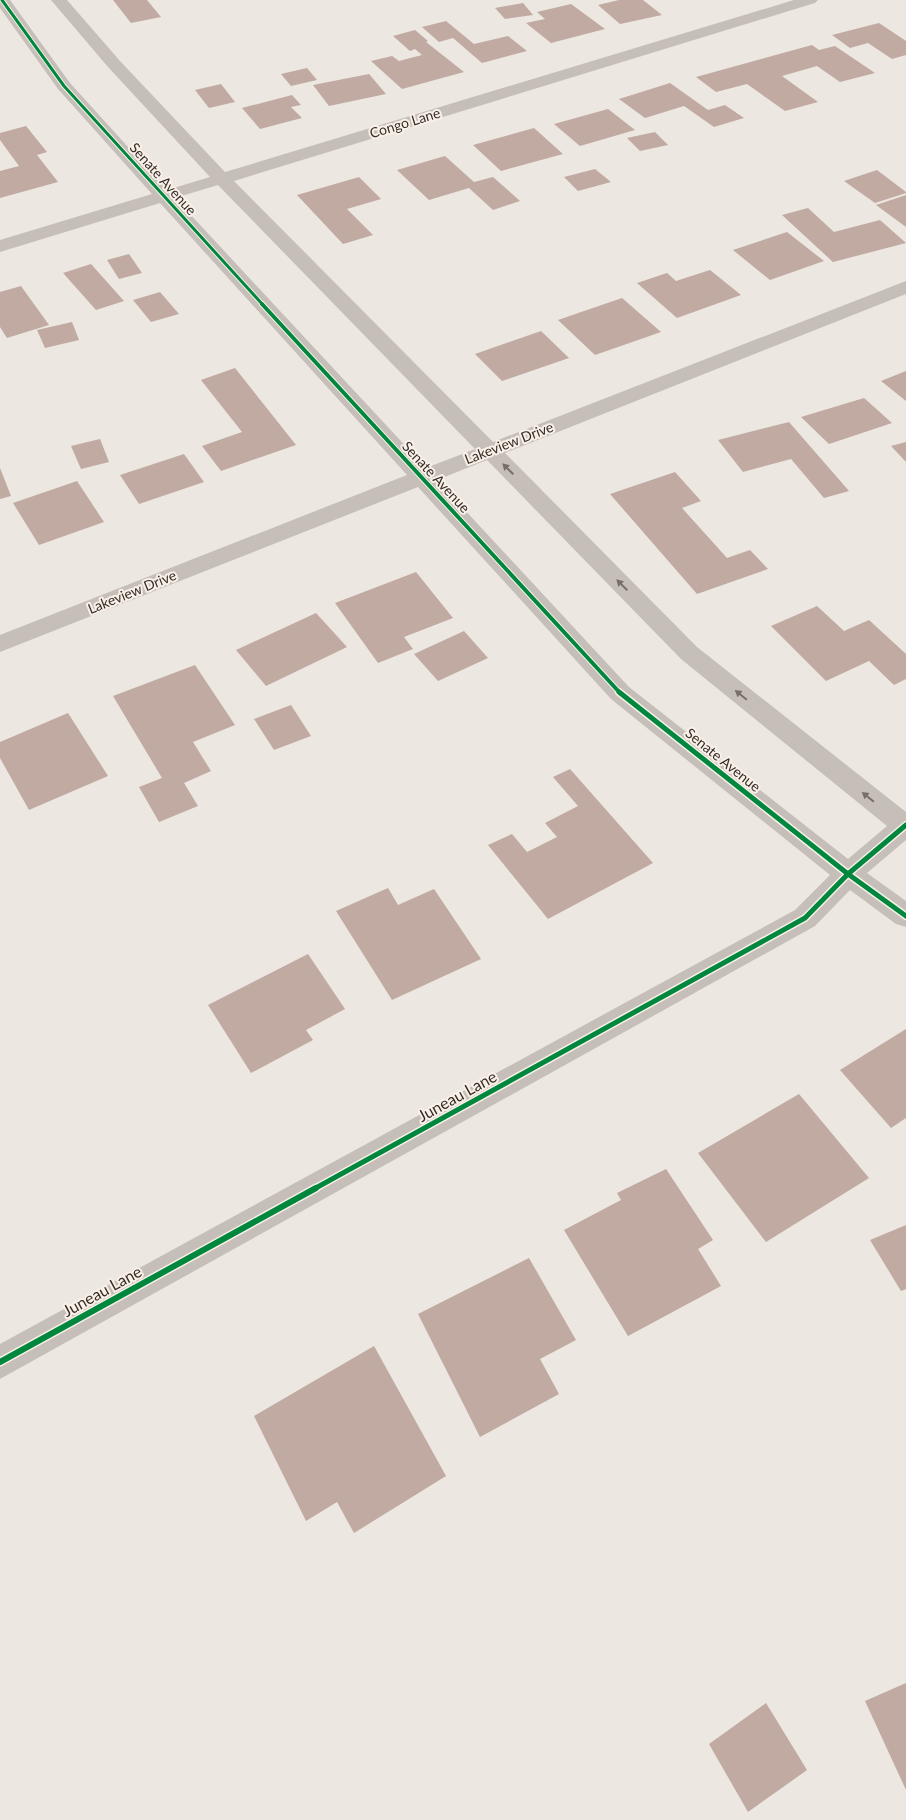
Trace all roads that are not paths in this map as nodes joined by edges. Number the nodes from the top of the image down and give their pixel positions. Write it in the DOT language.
graph roads {
  1 [pos="2,0"];
  2 [pos="60,0"];
  3 [pos="810,0"];
  4 [pos="222,179"];
  5 [pos="164,197"];
  6 [pos="0,246"];
  7 [pos="906,287"];
  8 [pos="490,451"];
  9 [pos="422,478"];
  10 [pos="0,644"];
  11 [pos="906,826"];
  12 [pos="848,874"];
  13 [pos="906,916"];
  14 [pos="0,1362"];
  1 -- 5 [label="street, Senate Avenue"];
  2 -- 4 [label="street"];
  3 -- 4 [label="street, Congo Lane"];
  4 -- 5 [label="street, Congo Lane"];
  4 -- 8 [label="street"];
  5 -- 6 [label="street, Congo Lane"];
  5 -- 9 [label="street, Senate Avenue"];
  7 -- 8 [label="street, Lakeview Drive"];
  8 -- 9 [label="street, Lakeview Drive"];
  11 -- 8 [label="street, one-way"];
  9 -- 10 [label="street, Lakeview Drive"];
  9 -- 12 [label="street, Senate Avenue"];
  11 -- 12 [label="street, Juneau Lane"];
  12 -- 13 [label="street, Senate Avenue"];
  12 -- 14 [label="street, Juneau Lane"];
}
